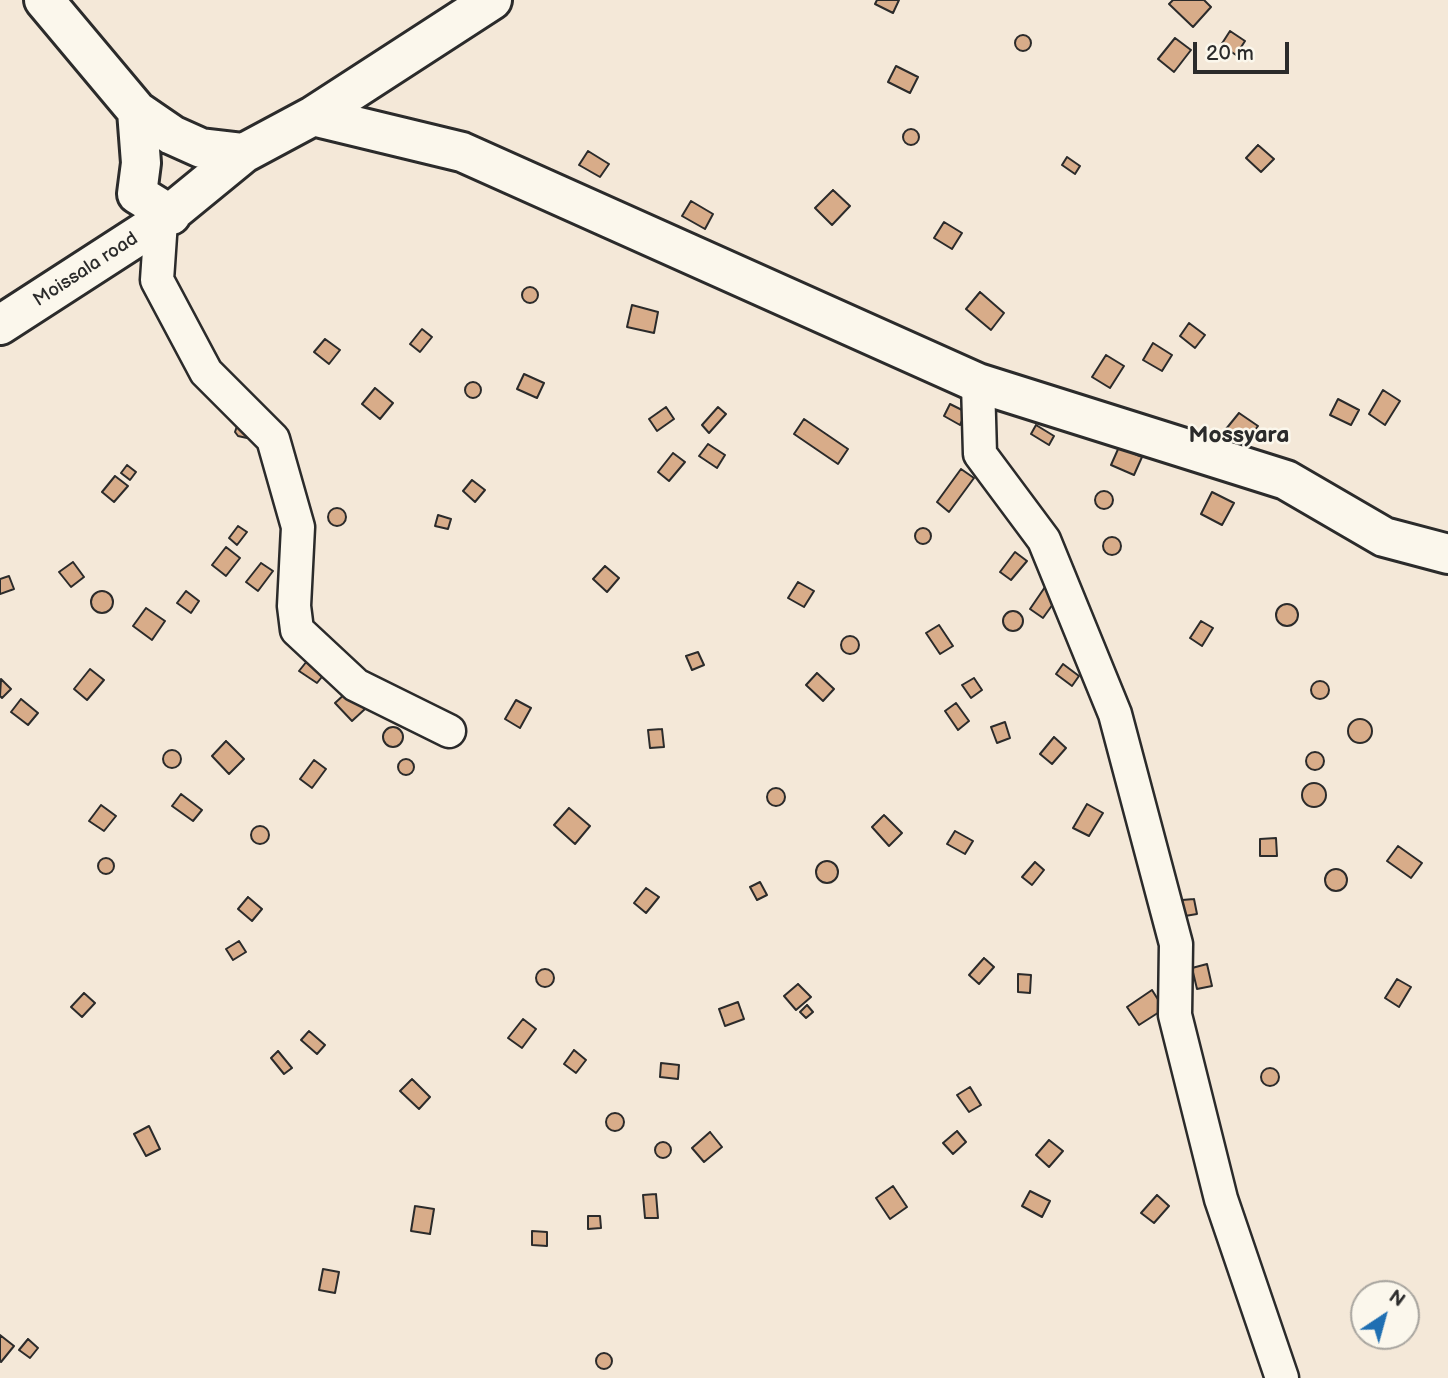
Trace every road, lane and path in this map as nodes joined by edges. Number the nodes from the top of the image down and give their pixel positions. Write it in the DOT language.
graph roads {
  1 [pos="44,0"];
  2 [pos="492,0"];
  3 [pos="137,111"];
  4 [pos="313,116"];
  5 [pos="244,153"];
  6 [pos="166,218"];
  7 [pos="0,325"];
  8 [pos="978,383"];
  9 [pos="1448,554"];
  10 [pos="449,731"];
  11 [pos="1282,1378"];
  1 -- 3 [label="street"];
  2 -- 4 [label="street, Moissala road"];
  3 -- 5 [label="street"];
  3 -- 6 [label="street"];
  4 -- 5 [label="street, Moissala road"];
  4 -- 8 [label="street"];
  5 -- 6 [label="street, Moissala road"];
  6 -- 7 [label="street, Moissala road"];
  6 -- 10 [label="street"];
  8 -- 9 [label="street"];
  8 -- 11 [label="street"];
}
